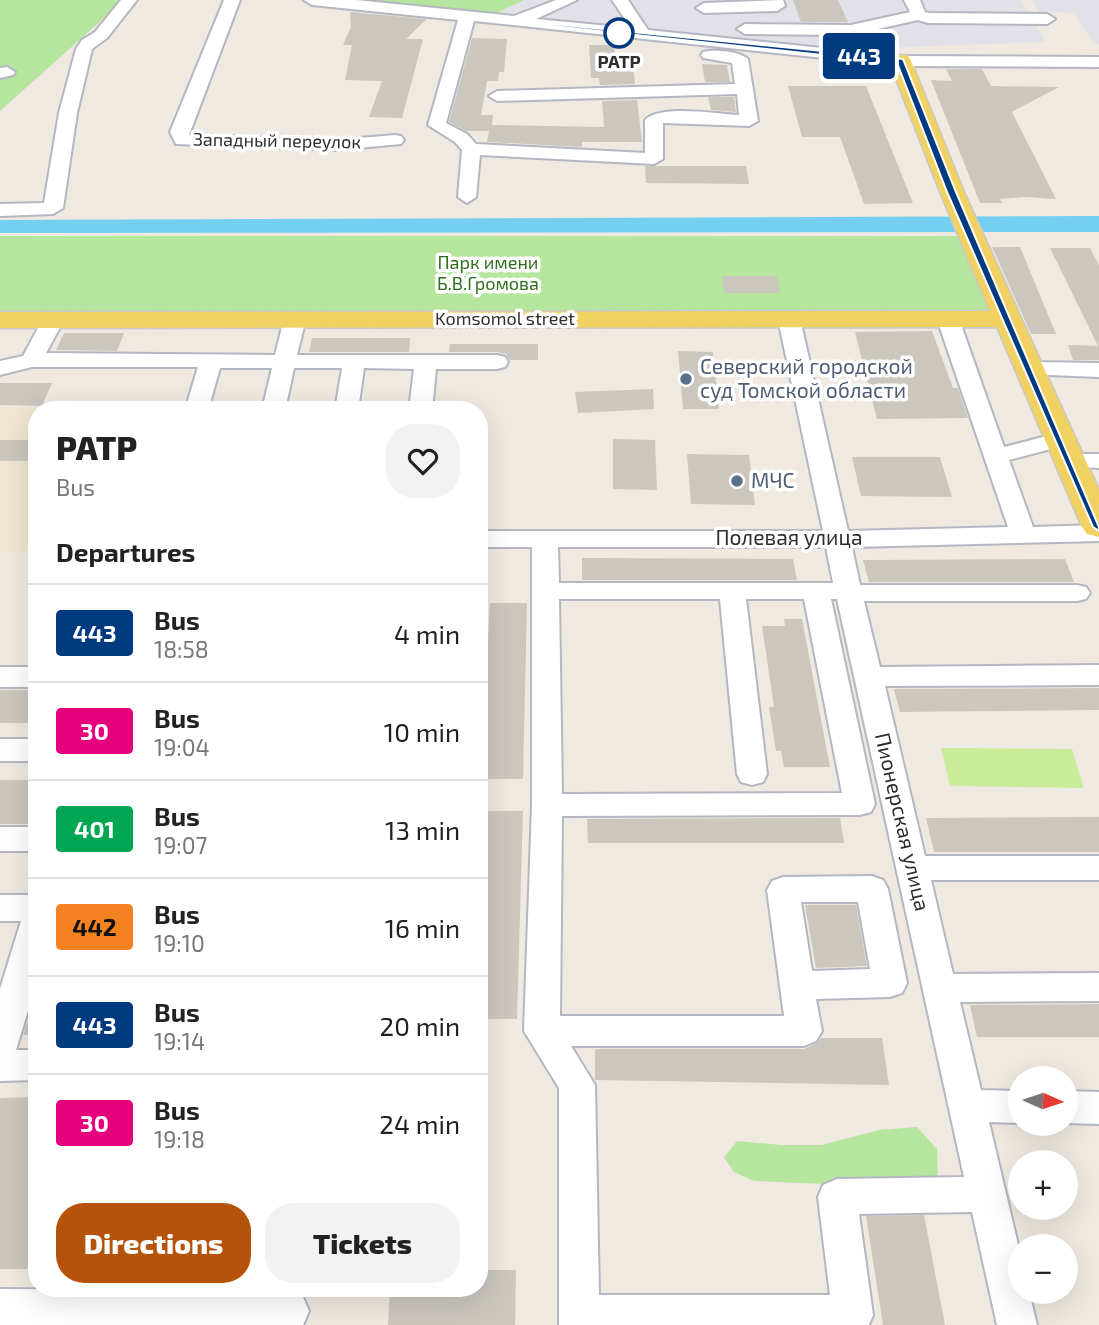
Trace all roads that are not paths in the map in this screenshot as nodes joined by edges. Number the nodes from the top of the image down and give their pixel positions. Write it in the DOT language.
graph roads {
  1 [pos="129,0"];
  2 [pos="232,0"];
  3 [pos="312,0"];
  4 [pos="569,0"];
  5 [pos="620,0"];
  6 [pos="775,0"];
  7 [pos="1036,0"];
  8 [pos="347,2"];
  9 [pos="509,5"];
  10 [pos="891,5"];
  11 [pos="915,7"];
  12 [pos="704,8"];
  13 [pos="473,18"];
  14 [pos="513,22"];
  15 [pos="718,29"];
  16 [pos="1054,30"];
  17 [pos="636,35"];
  18 [pos="900,61"];
  19 [pos="1073,62"];
  20 [pos="1099,62"];
  21 [pos="744,89"];
  22 [pos="497,96"];
  23 [pos="395,140"];
  24 [pos="471,149"];
  25 [pos="467,197"];
  26 [pos="0,210"];
  27 [pos="789,318"];
  28 [pos="295,319"];
  29 [pos="948,319"];
  30 [pos="1010,319"];
  31 [pos="0,320"];
  32 [pos="53,320"];
  33 [pos="32,360"];
  34 [pos="211,362"];
  35 [pos="284,362"];
  36 [pos="354,362"];
  37 [pos="426,362"];
  38 [pos="497,362"];
  39 [pos="0,368"];
  40 [pos="1032,369"];
  41 [pos="1099,370"];
  42 [pos="199,401"];
  43 [pos="275,401"];
  44 [pos="348,401"];
  45 [pos="421,401"];
  46 [pos="1078,454"];
  47 [pos="997,456"];
  48 [pos="1099,527"];
  49 [pos="1099,533"];
  50 [pos="1023,534"];
  51 [pos="545,538"];
  52 [pos="488,539"];
  53 [pos="838,539"];
  54 [pos="547,591"];
  55 [pos="732,591"];
  56 [pos="816,592"];
  57 [pos="849,592"];
  58 [pos="1077,593"];
  59 [pos="1099,675"];
  60 [pos="0,677"];
  61 [pos="28,677"];
  62 [pos="869,677"];
  63 [pos="0,750"];
  64 [pos="28,750"];
  65 [pos="752,774"];
  66 [pos="547,805"];
  67 [pos="0,839"];
  68 [pos="28,839"];
  69 [pos="1099,867"];
  70 [pos="913,868"];
  71 [pos="0,908"];
  72 [pos="28,908"];
  73 [pos="28,952"];
  74 [pos="797,985"];
  75 [pos="1099,987"];
  76 [pos="940,988"];
  77 [pos="542,1031"];
  78 [pos="0,1047"];
  79 [pos="28,1065"];
  80 [pos="0,1066"];
  81 [pos="967,1106"];
  82 [pos="1008,1107"];
  83 [pos="1078,1107"];
  84 [pos="1099,1108"];
  85 [pos="987,1194"];
  86 [pos="192,1299"];
  87 [pos="61,1307"];
  88 [pos="0,1309"];
  89 [pos="289,1311"];
  90 [pos="579,1320"];
  91 [pos="1017,1325"];
  1 -- 26 [label="street"];
  2 -- 23 [label="street, Западный переулок"];
  3 -- 8 [label="street"];
  4 -- 14 [label="street"];
  5 -- 17 [label="street"];
  6 -- 12 [label="street"];
  7 -- 16 [label="street"];
  8 -- 13 [label="street"];
  9 -- 13 [label="street"];
  10 -- 11 [label="street"];
  11 -- 15 [label="street"];
  11 -- 16 [label="street"];
  13 -- 14 [label="street"];
  13 -- 24 [label="street"];
  14 -- 17 [label="street"];
  16 -- 19 [label="street"];
  17 -- 18 [label="street"];
  17 -- 21 [label="street"];
  18 -- 19 [label="street"];
  18 -- 30 [label="main road"];
  19 -- 20 [label="street"];
  21 -- 22 [label="street"];
  21 -- 24 [label="street"];
  24 -- 25 [label="street"];
  27 -- 28 [label="main road, Komsomol street"];
  27 -- 29 [label="main road, Komsomol street"];
  27 -- 53 [label="street, Пионерская улица"];
  28 -- 32 [label="main road, Komsomol street"];
  28 -- 35 [label="street"];
  29 -- 30 [label="main road, Komsomol street"];
  29 -- 47 [label="street"];
  30 -- 40 [label="main road"];
  31 -- 32 [label="main road, Komsomol street"];
  32 -- 33 [label="street"];
  33 -- 34 [label="street"];
  33 -- 39 [label="street"];
  34 -- 35 [label="street"];
  34 -- 42 [label="street"];
  35 -- 36 [label="street"];
  35 -- 43 [label="street"];
  36 -- 37 [label="street"];
  36 -- 44 [label="street"];
  37 -- 38 [label="street"];
  37 -- 45 [label="street"];
  40 -- 41 [label="street"];
  40 -- 46 [label="main road"];
  46 -- 47 [label="street"];
  46 -- 48 [label="main road"];
  47 -- 50 [label="street"];
  49 -- 50 [label="street, Полевая улица"];
  50 -- 53 [label="street, Полевая улица"];
  51 -- 52 [label="street, Полевая улица"];
  51 -- 53 [label="street, Полевая улица"];
  51 -- 54 [label="street"];
  53 -- 57 [label="street, Пионерская улица"];
  54 -- 55 [label="street"];
  54 -- 66 [label="street"];
  55 -- 56 [label="street"];
  55 -- 65 [label="street"];
  56 -- 57 [label="street"];
  56 -- 66 [label="street"];
  57 -- 58 [label="street"];
  57 -- 62 [label="street, Пионерская улица"];
  59 -- 62 [label="street"];
  60 -- 61 [label="street"];
  62 -- 70 [label="street, Пионерская улица"];
  63 -- 64 [label="street"];
  66 -- 77 [label="street"];
  67 -- 68 [label="street"];
  69 -- 70 [label="street"];
  70 -- 76 [label="street, Пионерская улица"];
  71 -- 72 [label="street"];
  73 -- 78 [label="street"];
  74 -- 77 [label="street"];
  75 -- 76 [label="street"];
  76 -- 81 [label="street, Пионерская улица"];
  77 -- 90 [label="street"];
  79 -- 80 [label="street"];
  81 -- 82 [label="street"];
  81 -- 85 [label="street, Пионерская улица"];
  83 -- 84 [label="street"];
  85 -- 90 [label="street"];
  85 -- 91 [label="street, Пионерская улица"];
  86 -- 87 [label="street"];
  86 -- 89 [label="street"];
  87 -- 88 [label="street"];
}
